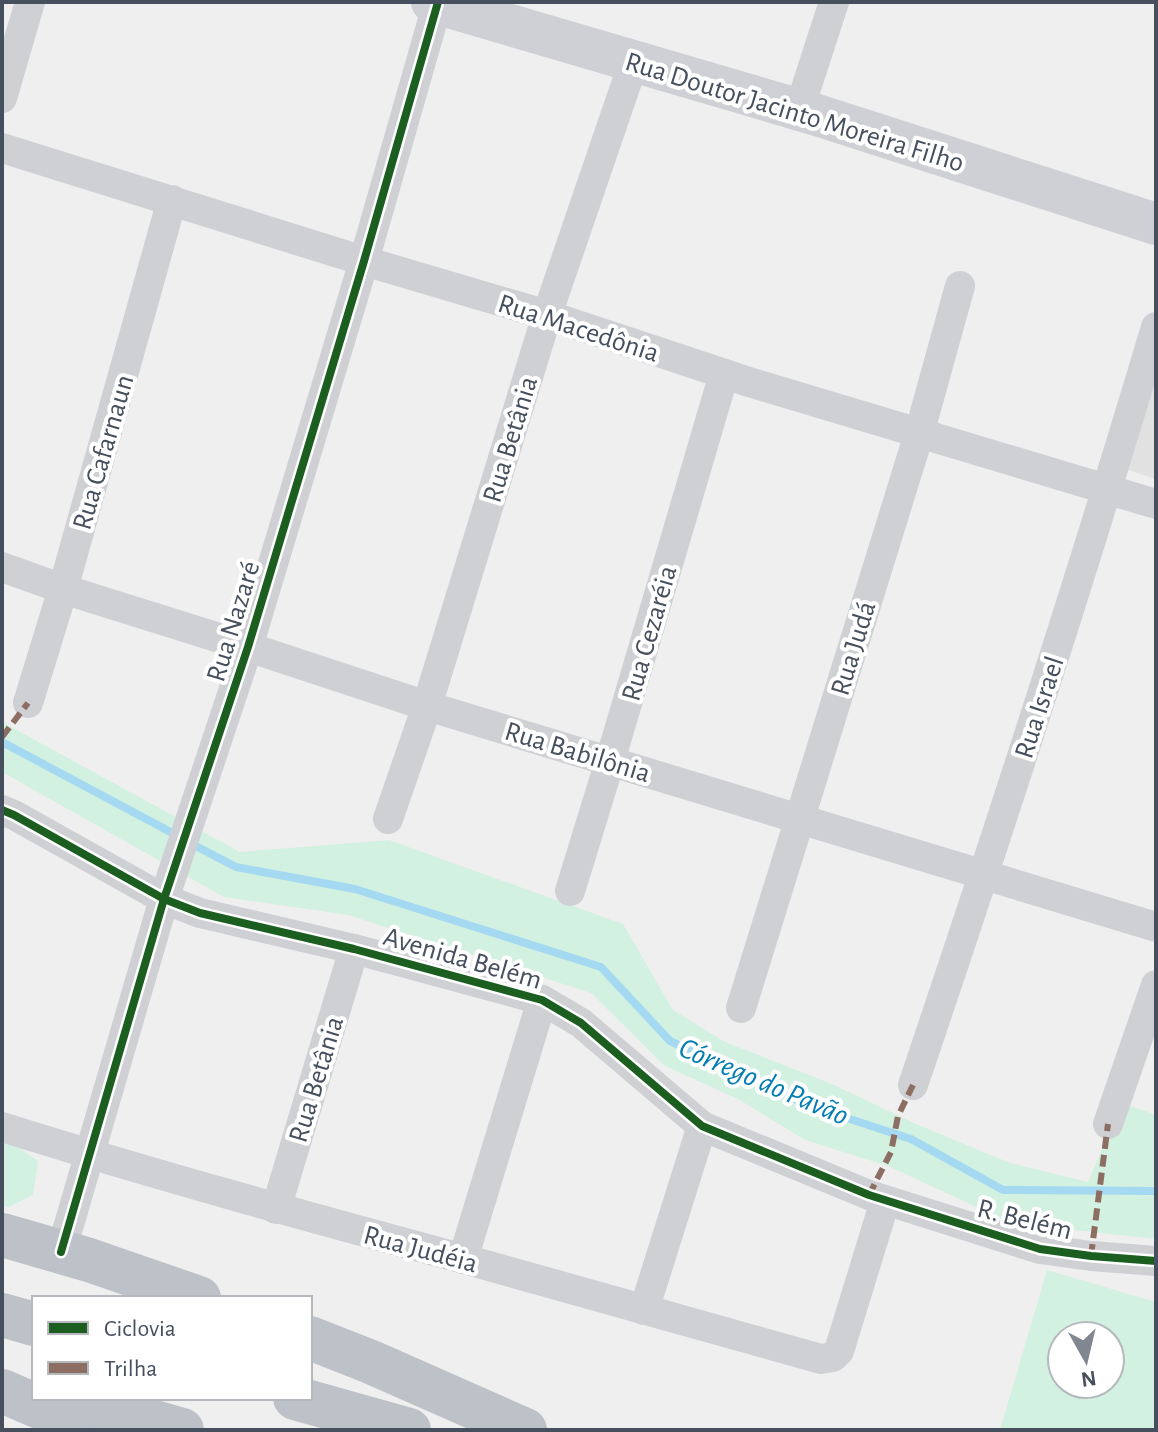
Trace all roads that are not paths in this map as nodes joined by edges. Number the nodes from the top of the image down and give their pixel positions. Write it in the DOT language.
graph roads {
  1 [pos="30,2"];
  2 [pos="834,2"];
  3 [pos="436,3"];
  4 [pos="634,61"];
  5 [pos="2,98"];
  6 [pos="799,110"];
  7 [pos="2,148"];
  8 [pos="172,200"];
  9 [pos="1156,224"];
  10 [pos="364,261"];
  11 [pos="960,286"];
  12 [pos="547,315"];
  13 [pos="1156,327"];
  14 [pos="724,374"];
  15 [pos="919,434"];
  16 [pos="1108,490"];
  17 [pos="1156,504"];
  18 [pos="2,567"];
  19 [pos="63,589"];
  20 [pos="248,647"];
  21 [pos="28,703"];
  22 [pos="427,706"];
  23 [pos="610,761"];
  24 [pos="2,810"];
  25 [pos="388,819"];
  26 [pos="799,819"];
  27 [pos="984,873"];
  28 [pos="570,891"];
  29 [pos="166,894"];
  30 [pos="1156,927"];
  31 [pos="354,949"];
  32 [pos="1156,985"];
  33 [pos="542,1000"];
  34 [pos="741,1008"];
  35 [pos="913,1085"];
  36 [pos="1108,1124"];
  37 [pos="702,1126"];
  38 [pos="2,1127"];
  39 [pos="89,1155"];
  40 [pos="885,1201"];
  41 [pos="276,1209"];
  42 [pos="2,1235"];
  43 [pos="61,1252"];
  44 [pos="463,1259"];
  45 [pos="1156,1261"];
  46 [pos="193,1296"];
  47 [pos="644,1310"];
  48 [pos="2,1315"];
  49 [pos="32,1323"];
  50 [pos="312,1339"];
  51 [pos="2,1379"];
  52 [pos="32,1387"];
  53 [pos="2,1391"];
  54 [pos="77,1400"];
  55 [pos="302,1400"];
  56 [pos="93,1430"];
  57 [pos="182,1430"];
  58 [pos="409,1430"];
  59 [pos="525,1430"];
  1 -- 5 [label="street"];
  2 -- 6 [label="street"];
  3 -- 4 [label="street, Rua Doutor Jacinto Moreira Filho"];
  3 -- 10 [label="street, Rua Nazaré"];
  4 -- 6 [label="street, Rua Doutor Jacinto Moreira Filho"];
  4 -- 12 [label="street, Rua Betânia"];
  6 -- 9 [label="street, Rua Doutor Jacinto Moreira Filho"];
  7 -- 8 [label="street, Rua Macedônia"];
  8 -- 10 [label="street, Rua Macedônia"];
  8 -- 19 [label="street, Rua Cafarnaun"];
  10 -- 12 [label="street, Rua Macedônia"];
  10 -- 20 [label="street, Rua Nazaré"];
  11 -- 15 [label="street, Rua Judá"];
  12 -- 14 [label="street, Rua Macedônia"];
  12 -- 22 [label="street, Rua Betânia"];
  13 -- 16 [label="street, Rua Israel"];
  14 -- 15 [label="street, Rua Macedônia"];
  14 -- 23 [label="street, Rua Cezaréia"];
  15 -- 16 [label="street, Rua Macedônia"];
  15 -- 26 [label="street, Rua Judá"];
  16 -- 17 [label="street, Rua Macedônia"];
  16 -- 27 [label="street, Rua Israel"];
  18 -- 19 [label="street, Rua Babilônia"];
  19 -- 20 [label="street, Rua Babilônia"];
  19 -- 21 [label="street, Rua Cafarnaun"];
  20 -- 22 [label="street, Rua Babilônia"];
  20 -- 29 [label="street, Rua Nazaré"];
  22 -- 23 [label="street, Rua Babilônia"];
  22 -- 25 [label="street, Rua Betânia"];
  23 -- 26 [label="street, Rua Babilônia"];
  23 -- 28 [label="street, Rua Cezaréia"];
  24 -- 29 [label="street, Avenida Belém"];
  26 -- 27 [label="street, Rua Babilônia"];
  26 -- 34 [label="street, Rua Judá"];
  27 -- 30 [label="street, Rua Babilônia"];
  27 -- 35 [label="street, Rua Israel"];
  29 -- 31 [label="street, Avenida Belém"];
  29 -- 39 [label="street, Rua Nazaré"];
  31 -- 33 [label="street, Avenida Belém"];
  31 -- 41 [label="street, Rua Betânia"];
  32 -- 36 [label="street"];
  33 -- 37 [label="street, Avenida Belém"];
  33 -- 44 [label="street"];
  37 -- 40 [label="street, Avenida Belém"];
  37 -- 47 [label="street"];
  38 -- 39 [label="street, Rua Judéia"];
  39 -- 41 [label="street, Rua Judéia"];
  39 -- 43 [label="street, Rua Nazaré"];
  40 -- 45 [label="street, R. Belém"];
  40 -- 47 [label="street, Rua Judéia"];
  41 -- 44 [label="street, Rua Judéia"];
  42 -- 43 [label="highway"];
  43 -- 46 [label="highway"];
  44 -- 47 [label="street, Rua Judéia"];
  48 -- 49 [label="highway"];
  50 -- 59 [label="highway"];
  51 -- 52 [label="highway"];
  53 -- 56 [label="highway"];
  54 -- 57 [label="highway"];
  55 -- 58 [label="highway"];
}
